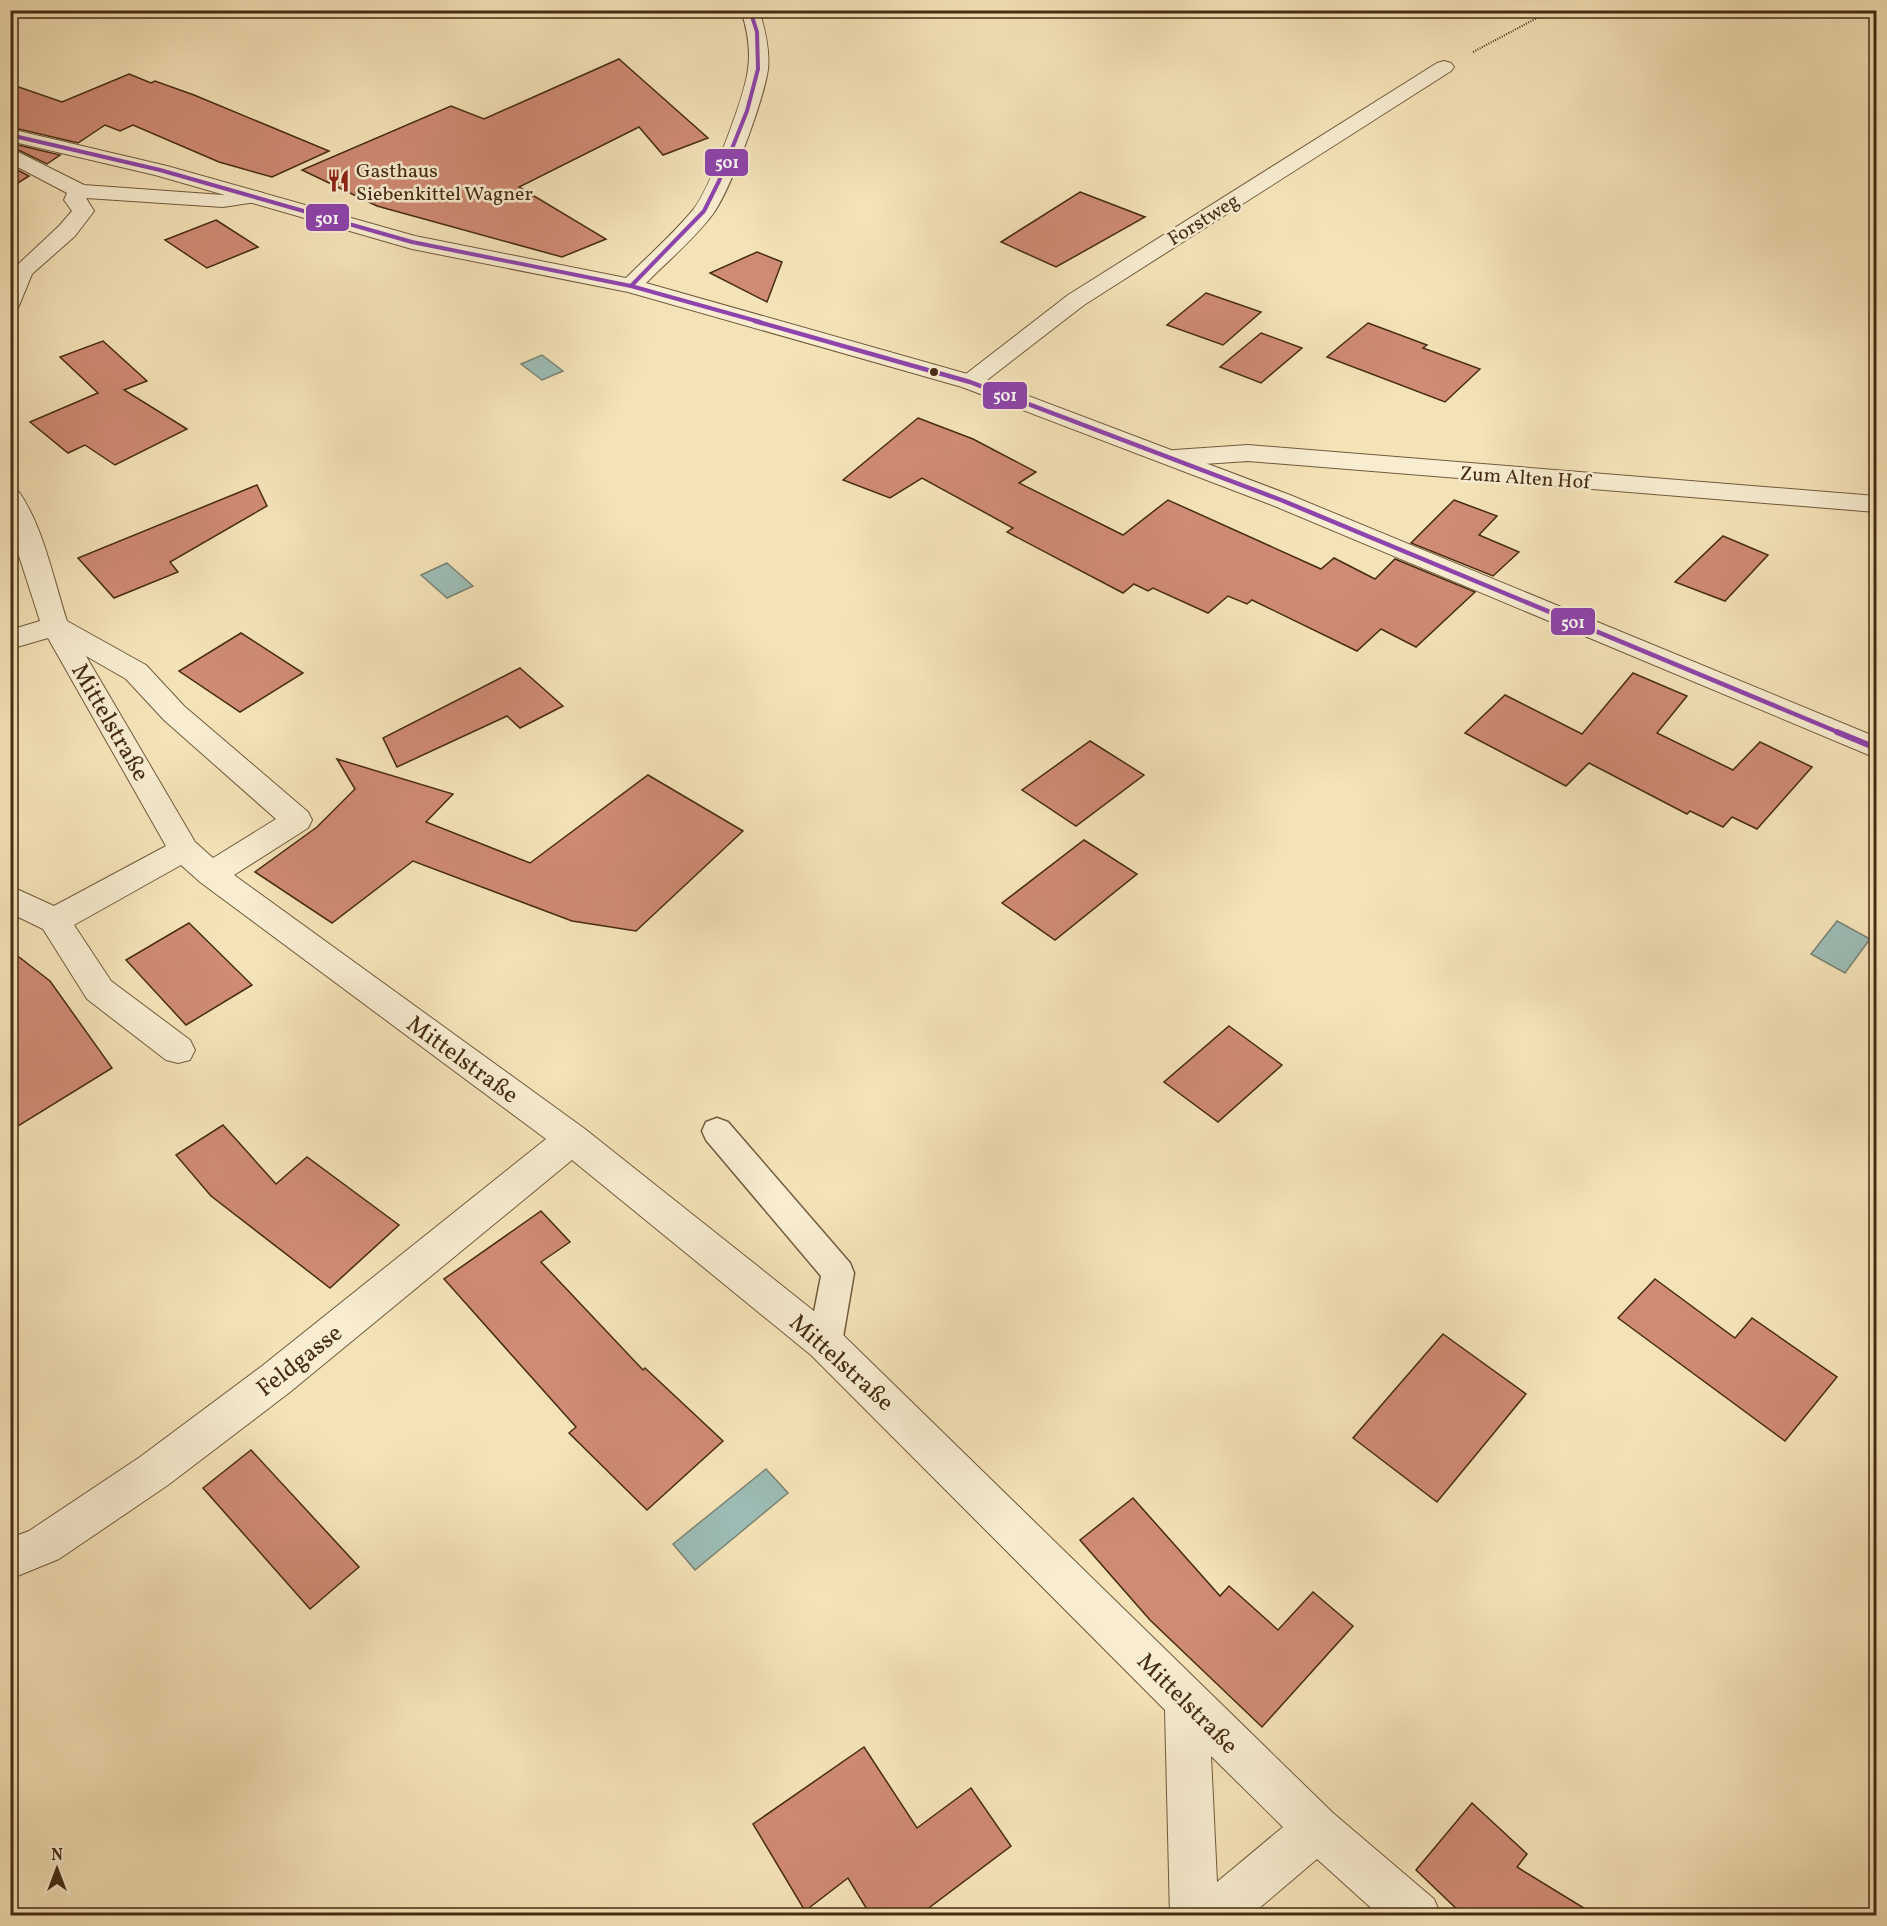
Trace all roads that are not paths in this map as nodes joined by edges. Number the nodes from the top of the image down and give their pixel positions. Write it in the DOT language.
graph roads {
  1 [pos="750,10"];
  2 [pos="1444,68"];
  3 [pos="10,135"];
  4 [pos="10,154"];
  5 [pos="79,191"];
  6 [pos="256,196"];
  7 [pos="631,286"];
  8 [pos="10,303"];
  9 [pos="970,382"];
  10 [pos="1174,458"];
  11 [pos="10,497"];
  12 [pos="1876,504"];
  13 [pos="56,626"];
  14 [pos="10,640"];
  15 [pos="1876,748"];
  16 [pos="184,850"];
  17 [pos="211,874"];
  18 [pos="10,898"];
  19 [pos="54,921"];
  20 [pos="178,1050"];
  21 [pos="717,1131"];
  22 [pos="572,1138"];
  23 [pos="825,1343"];
  24 [pos="10,1559"];
  25 [pos="1187,1702"];
  26 [pos="1317,1829"];
  27 [pos="1194,1916"];
  28 [pos="1212,1916"];
  29 [pos="1417,1916"];
  1 -- 7 [label="street"];
  2 -- 9 [label="street, Forstweg"];
  3 -- 6 [label="street"];
  4 -- 5 [label="street"];
  5 -- 6 [label="street"];
  5 -- 8 [label="street"];
  6 -- 7 [label="street"];
  7 -- 9 [label="street"];
  9 -- 10 [label="street"];
  10 -- 12 [label="street, Zum Alten Hof"];
  10 -- 15 [label="street"];
  11 -- 13 [label="street, Mittelstraße"];
  13 -- 14 [label="street"];
  13 -- 16 [label="street, Mittelstraße"];
  13 -- 17 [label="street, Mittelstraße"];
  16 -- 17 [label="street, Mittelstraße"];
  16 -- 19 [label="street"];
  17 -- 22 [label="street, Mittelstraße"];
  18 -- 19 [label="street"];
  19 -- 20 [label="street"];
  21 -- 23 [label="lane"];
  22 -- 23 [label="street, Mittelstraße"];
  22 -- 24 [label="street, Feldgasse"];
  23 -- 25 [label="street, Mittelstraße"];
  25 -- 26 [label="street, Mittelstraße"];
  25 -- 27 [label="street"];
  26 -- 28 [label="street"];
  26 -- 29 [label="street, Mittelstraße"];
}
